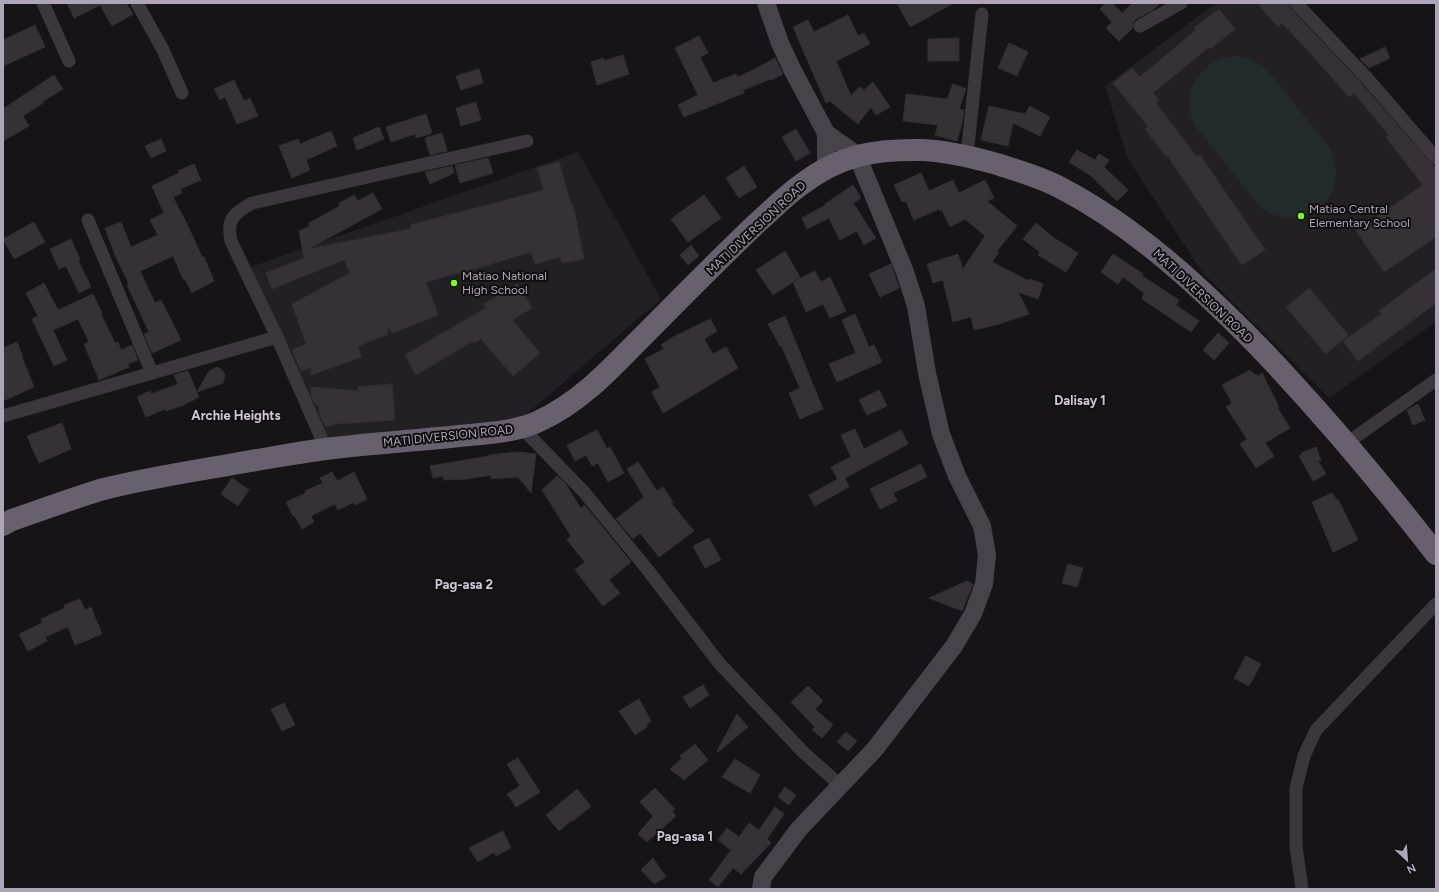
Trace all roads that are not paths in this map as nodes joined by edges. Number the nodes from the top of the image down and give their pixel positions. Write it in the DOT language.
graph roads {
  1 [pos="43,3"];
  2 [pos="137,3"];
  3 [pos="766,3"];
  4 [pos="1181,3"];
  5 [pos="1296,3"];
  6 [pos="982,14"];
  7 [pos="1140,26"];
  8 [pos="69,61"];
  9 [pos="182,93"];
  10 [pos="826,133"];
  11 [pos="527,141"];
  12 [pos="857,155"];
  13 [pos="967,155"];
  14 [pos="1436,158"];
  15 [pos="826,168"];
  16 [pos="88,220"];
  17 [pos="277,337"];
  18 [pos="152,373"];
  19 [pos="1436,380"];
  20 [pos="3,416"];
  21 [pos="522,428"];
  22 [pos="1346,443"];
  23 [pos="326,449"];
  24 [pos="3,525"];
  25 [pos="1436,554"];
  26 [pos="1436,604"];
  27 [pos="840,786"];
  28 [pos="761,889"];
  29 [pos="1302,889"];
  1 -- 8 [label="street"];
  2 -- 9 [label="street"];
  3 -- 10 [label="street"];
  4 -- 7 [label="street"];
  5 -- 14 [label="street"];
  6 -- 13 [label="street"];
  10 -- 12 [label="street"];
  10 -- 15 [label="street"];
  11 -- 17 [label="street"];
  12 -- 13 [label="highway, MATI DIVERSION ROAD"];
  12 -- 15 [label="highway, MATI DIVERSION ROAD"];
  12 -- 27 [label="street"];
  13 -- 22 [label="highway, MATI DIVERSION ROAD"];
  15 -- 21 [label="highway, MATI DIVERSION ROAD"];
  16 -- 18 [label="street"];
  17 -- 18 [label="street"];
  17 -- 23 [label="street"];
  18 -- 20 [label="street"];
  19 -- 22 [label="street"];
  21 -- 23 [label="highway, MATI DIVERSION ROAD"];
  21 -- 27 [label="street"];
  22 -- 25 [label="highway, MATI DIVERSION ROAD"];
  23 -- 24 [label="highway, MATI DIVERSION ROAD"];
  26 -- 29 [label="street"];
  27 -- 28 [label="street"];
}
